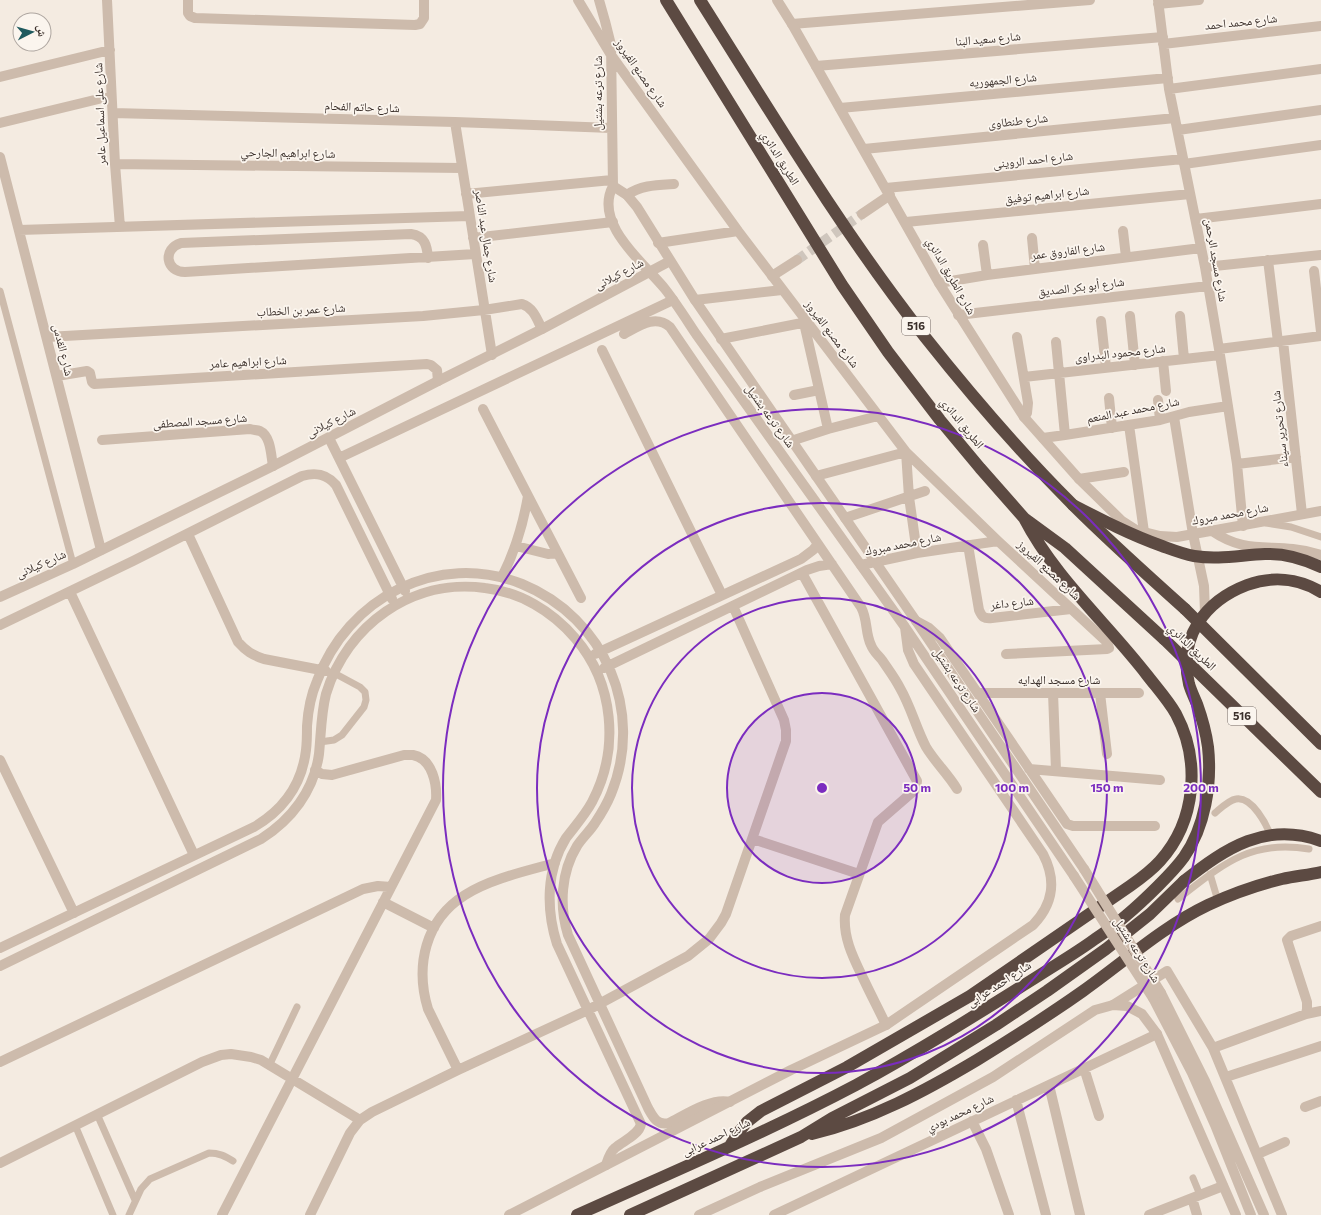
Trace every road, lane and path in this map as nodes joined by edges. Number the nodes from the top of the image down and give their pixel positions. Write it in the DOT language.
graph roads {
  1 [pos="107,0"];
  2 [pos="188,0"];
  3 [pos="424,0"];
  4 [pos="578,0"];
  5 [pos="599,0"];
  6 [pos="666,0"];
  7 [pos="700,0"];
  8 [pos="777,0"];
  9 [pos="1090,0"];
  10 [pos="1199,0"];
  11 [pos="1158,2"];
  12 [pos="792,24"];
  13 [pos="1321,26"];
  14 [pos="1163,40"];
  15 [pos="110,50"];
  16 [pos="611,55"];
  17 [pos="816,66"];
  18 [pos="1321,69"];
  19 [pos="0,77"];
  20 [pos="1168,78"];
  21 [pos="1169,89"];
  22 [pos="112,96"];
  23 [pos="840,108"];
  24 [pos="1321,110"];
  25 [pos="113,113"];
  26 [pos="1175,118"];
  27 [pos="455,122"];
  28 [pos="0,123"];
  29 [pos="611,128"];
  30 [pos="1178,130"];
  31 [pos="1321,145"];
  32 [pos="864,149"];
  33 [pos="0,157"];
  34 [pos="1184,161"];
  35 [pos="115,164"];
  36 [pos="462,168"];
  37 [pos="613,183"];
  38 [pos="674,184"];
  39 [pos="888,191"];
  40 [pos="466,194"];
  41 [pos="1190,194"];
  42 [pos="627,195"];
  43 [pos="1321,204"];
  44 [pos="862,214"];
  45 [pos="469,216"];
  46 [pos="1196,219"];
  47 [pos="613,222"];
  48 [pos="906,222"];
  49 [pos="120,227"];
  50 [pos="19,230"];
  51 [pos="1123,231"];
  52 [pos="738,232"];
  53 [pos="473,238"];
  54 [pos="1032,238"];
  55 [pos="658,243"];
  56 [pos="983,245"];
  57 [pos="1201,248"];
  58 [pos="475,254"];
  59 [pos="1321,254"];
  60 [pos="1126,257"];
  61 [pos="428,258"];
  62 [pos="797,260"];
  63 [pos="1268,260"];
  64 [pos="670,261"];
  65 [pos="1205,267"];
  66 [pos="1035,269"];
  67 [pos="1314,271"];
  68 [pos="650,272"];
  69 [pos="987,275"];
  70 [pos="772,276"];
  71 [pos="939,283"];
  72 [pos="1208,286"];
  73 [pos="782,290"];
  74 [pos="0,291"];
  75 [pos="673,300"];
  76 [pos="695,300"];
  77 [pos="484,310"];
  78 [pos="958,315"];
  79 [pos="1130,316"];
  80 [pos="1180,316"];
  81 [pos="1101,321"];
  82 [pos="805,323"];
  83 [pos="542,329"];
  84 [pos="1321,332"];
  85 [pos="624,334"];
  86 [pos="1321,336"];
  87 [pos="47,337"];
  88 [pos="1017,337"];
  89 [pos="721,339"];
  90 [pos="1280,341"];
  91 [pos="1056,342"];
  92 [pos="602,350"];
  93 [pos="1219,352"];
  94 [pos="492,355"];
  95 [pos="1184,359"];
  96 [pos="1163,362"];
  97 [pos="1135,365"];
  98 [pos="1106,367"];
  99 [pos="1060,373"];
  100 [pos="57,376"];
  101 [pos="1024,377"];
  102 [pos="438,381"];
  103 [pos="819,390"];
  104 [pos="1166,391"];
  105 [pos="794,396"];
  106 [pos="1109,398"];
  107 [pos="1158,400"];
  108 [pos="1228,406"];
  109 [pos="483,409"];
  110 [pos="878,416"];
  111 [pos="1024,417"];
  112 [pos="1174,417"];
  113 [pos="1160,420"];
  114 [pos="1130,425"];
  115 [pos="1112,428"];
  116 [pos="828,429"];
  117 [pos="1065,435"];
  118 [pos="329,438"];
  119 [pos="1043,438"];
  120 [pos="102,440"];
  121 [pos="791,441"];
  122 [pos="906,452"];
  123 [pos="1296,457"];
  124 [pos="339,458"];
  125 [pos="1237,464"];
  126 [pos="273,466"];
  127 [pos="1124,472"];
  128 [pos="816,476"];
  129 [pos="1078,479"];
  130 [pos="925,491"];
  131 [pos="528,496"];
  132 [pos="909,497"];
  133 [pos="1073,505"];
  134 [pos="1321,511"];
  135 [pos="1302,514"];
  136 [pos="845,518"];
  137 [pos="1024,518"];
  138 [pos="1262,522"];
  139 [pos="1244,526"];
  140 [pos="1212,531"];
  141 [pos="1144,532"];
  142 [pos="188,534"];
  143 [pos="1193,534"];
  144 [pos="1321,537"];
  145 [pos="998,541"];
  146 [pos="818,544"];
  147 [pos="968,545"];
  148 [pos="516,546"];
  149 [pos="101,550"];
  150 [pos="917,553"];
  151 [pos="558,554"];
  152 [pos="1321,555"];
  153 [pos="875,562"];
  154 [pos="73,564"];
  155 [pos="832,564"];
  156 [pos="861,565"];
  157 [pos="1321,567"];
  158 [pos="802,573"];
  159 [pos="502,577"];
  160 [pos="403,586"];
  161 [pos="70,592"];
  162 [pos="1321,592"];
  163 [pos="389,593"];
  164 [pos="722,595"];
  165 [pos="0,597"];
  166 [pos="409,598"];
  167 [pos="581,598"];
  168 [pos="395,605"];
  169 [pos="733,606"];
  170 [pos="1071,609"];
  171 [pos="1205,613"];
  172 [pos="916,621"];
  173 [pos="0,625"];
  174 [pos="905,626"];
  175 [pos="601,651"];
  176 [pos="1006,654"];
  177 [pos="589,656"];
  178 [pos="609,666"];
  179 [pos="321,670"];
  180 [pos="597,672"];
  181 [pos="334,673"];
  182 [pos="978,693"];
  183 [pos="1053,693"];
  184 [pos="1100,693"];
  185 [pos="1139,693"];
  186 [pos="320,742"];
  187 [pos="1321,744"];
  188 [pos="1107,754"];
  189 [pos="0,760"];
  190 [pos="1029,769"];
  191 [pos="315,770"];
  192 [pos="1056,770"];
  193 [pos="1160,780"];
  194 [pos="957,789"];
  195 [pos="1321,792"];
  196 [pos="1215,813"];
  197 [pos="1155,826"];
  198 [pos="753,839"];
  199 [pos="1321,841"];
  200 [pos="1274,847"];
  201 [pos="1309,849"];
  202 [pos="194,855"];
  203 [pos="555,863"];
  204 [pos="1321,872"];
  205 [pos="860,874"];
  206 [pos="1210,874"];
  207 [pos="138,882"];
  208 [pos="391,887"];
  209 [pos="144,896"];
  210 [pos="1178,899"];
  211 [pos="1218,901"];
  212 [pos="383,902"];
  213 [pos="74,913"];
  214 [pos="1321,926"];
  215 [pos="434,928"];
  216 [pos="0,948"];
  217 [pos="0,966"];
  218 [pos="1157,996"];
  219 [pos="599,1004"];
  220 [pos="1113,1004"];
  221 [pos="297,1007"];
  222 [pos="588,1010"];
  223 [pos="1321,1011"];
  224 [pos="1306,1014"];
  225 [pos="886,1025"];
  226 [pos="1157,1034"];
  227 [pos="1321,1046"];
  228 [pos="1213,1048"];
  229 [pos="0,1062"];
  230 [pos="269,1066"];
  231 [pos="1084,1068"];
  232 [pos="458,1070"];
  233 [pos="1226,1077"];
  234 [pos="292,1080"];
  235 [pos="1049,1085"];
  236 [pos="1016,1100"];
  237 [pos="1321,1101"];
  238 [pos="730,1102"];
  239 [pos="1305,1107"];
  240 [pos="97,1114"];
  241 [pos="1099,1116"];
  242 [pos="360,1120"];
  243 [pos="972,1121"];
  244 [pos="75,1125"];
  245 [pos="801,1137"];
  246 [pos="1285,1142"];
  247 [pos="730,1146"];
  248 [pos="1258,1154"];
  249 [pos="233,1161"];
  250 [pos="0,1163"];
  251 [pos="606,1165"];
  252 [pos="1193,1178"];
  253 [pos="1223,1186"];
  254 [pos="1196,1197"];
  255 [pos="135,1200"];
  256 [pos="791,1211"];
  257 [pos="113,1215"];
  258 [pos="129,1215"];
  259 [pos="222,1215"];
  260 [pos="310,1215"];
  261 [pos="509,1215"];
  262 [pos="577,1215"];
  263 [pos="630,1215"];
  264 [pos="699,1215"];
  265 [pos="774,1215"];
  266 [pos="1009,1215"];
  267 [pos="1046,1215"];
  268 [pos="1080,1215"];
  269 [pos="1149,1215"];
  270 [pos="1197,1215"];
  271 [pos="1236,1215"];
  272 [pos="1251,1215"];
  273 [pos="1264,1215"];
  274 [pos="1282,1215"];
  1 -- 15 [label="street, شارع على اسماعيل عامر"];
  2 -- 3 [label="street"];
  4 -- 16 [label="street, شارع مصنع الفيروز"];
  5 -- 16 [label="street, شارع ترعه بشتيل"];
  6 -- 137 [label="highway, الطريق الدائري / 516"];
  7 -- 133 [label="highway, الطريق الدائري / 516"];
  8 -- 12 [label="street, شارع الطريق الدائري"];
  9 -- 12 [label="street"];
  10 -- 11 [label="street"];
  11 -- 14 [label="street, شارع مسجد الرحمن"];
  12 -- 17 [label="street, شارع الطريق الدائري"];
  13 -- 14 [label="street, شارع محمد احمد"];
  14 -- 17 [label="street, شارع سعيد البنا"];
  14 -- 20 [label="street, شارع مسجد الرحمن"];
  15 -- 19 [label="street"];
  15 -- 22 [label="street, شارع على اسماعيل عامر"];
  16 -- 29 [label="street, شارع ترعه بشتيل"];
  16 -- 52 [label="street, شارع مصنع الفيروز"];
  17 -- 23 [label="street, شارع الطريق الدائري"];
  18 -- 21 [label="street"];
  20 -- 21 [label="street, شارع مسجد الرحمن"];
  20 -- 23 [label="street, شارع الجمهوريه"];
  21 -- 26 [label="street, شارع مسجد الرحمن"];
  22 -- 25 [label="street, شارع على اسماعيل عامر"];
  22 -- 28 [label="street"];
  23 -- 32 [label="street, شارع الطريق الدائري"];
  24 -- 30 [label="street"];
  25 -- 27 [label="street, شارع حاتم الفحام"];
  25 -- 35 [label="street, شارع على اسماعيل عامر"];
  26 -- 30 [label="street, شارع مسجد الرحمن"];
  26 -- 32 [label="street, شارع طنطاوى"];
  27 -- 29 [label="street, شارع حاتم الفحام"];
  27 -- 36 [label="street, شارع جمال عبد الناصر"];
  29 -- 37 [label="street, شارع ترعه بشتيل"];
  30 -- 34 [label="street, شارع مسجد الرحمن"];
  31 -- 34 [label="street, شارع احمد الروينى"];
  32 -- 39 [label="street, شارع الطريق الدائري"];
  33 -- 50 [label="street, شارع القدس"];
  34 -- 39 [label="street, شارع احمد الروينى"];
  34 -- 41 [label="street, شارع مسجد الرحمن"];
  35 -- 36 [label="street, شارع ابراهيم الجارحي"];
  35 -- 49 [label="street, شارع على اسماعيل عامر"];
  36 -- 40 [label="street, شارع جمال عبد الناصر"];
  37 -- 40 [label="street"];
  37 -- 42 [label="street, شارع ترعه بشتيل"];
  37 -- 47 [label="street, شارع ترعه بشتيل"];
  38 -- 42 [label="street"];
  39 -- 44 [label="street"];
  39 -- 48 [label="street, شارع الطريق الدائري"];
  40 -- 45 [label="street, شارع جمال عبد الناصر"];
  41 -- 46 [label="street, شارع مسجد الرحمن"];
  41 -- 48 [label="street, شارع ابراهيم توفيق"];
  42 -- 55 [label="street, شارع ترعه بشتيل"];
  43 -- 46 [label="street"];
  45 -- 49 [label="street"];
  45 -- 53 [label="street, شارع جمال عبد الناصر"];
  46 -- 57 [label="street, شارع مسجد الرحمن"];
  47 -- 53 [label="street"];
  47 -- 68 [label="street, شارع ترعه بشتيل"];
  48 -- 71 [label="street, شارع الطريق الدائري"];
  49 -- 50 [label="street"];
  50 -- 87 [label="street, شارع القدس"];
  51 -- 60 [label="street"];
  52 -- 55 [label="street"];
  52 -- 70 [label="street, شارع مصنع الفيروز"];
  53 -- 58 [label="street, شارع جمال عبد الناصر"];
  54 -- 66 [label="street"];
  55 -- 64 [label="street, شارع ترعه بشتيل"];
  56 -- 69 [label="street"];
  57 -- 60 [label="street, شارع الفاروق عمر"];
  57 -- 65 [label="street, شارع مسجد الرحمن"];
  58 -- 61 [label="street"];
  58 -- 77 [label="street, شارع جمال عبد الناصر"];
  59 -- 63 [label="street"];
  60 -- 66 [label="street, شارع الفاروق عمر"];
  61 -- 61 [label="street"];
  62 -- 70 [label="street"];
  63 -- 65 [label="street"];
  63 -- 90 [label="street, شارع تحرير سيناء"];
  64 -- 68 [label="street, شارع كيلانى"];
  64 -- 76 [label="street, شارع ترعه بشتيل"];
  65 -- 72 [label="street, شارع مسجد الرحمن"];
  66 -- 69 [label="street, شارع الفاروق عمر"];
  67 -- 84 [label="street"];
  68 -- 75 [label="street, شارع ترعه بشتيل"];
  68 -- 83 [label="street, شارع كيلانى"];
  69 -- 71 [label="street, شارع الفاروق عمر"];
  70 -- 73 [label="street, شارع مصنع الفيروز"];
  71 -- 78 [label="street, شارع الطريق الدائري"];
  72 -- 78 [label="street, شارع أبو بكر الصديق"];
  72 -- 93 [label="street, شارع مسجد الرحمن"];
  73 -- 76 [label="street"];
  73 -- 82 [label="street, شارع مصنع الفيروز"];
  74 -- 154 [label="lane"];
  75 -- 124 [label="street"];
  75 -- 156 [label="street, شارع ترعه بشتيل"];
  76 -- 89 [label="street, شارع ترعه بشتيل"];
  77 -- 83 [label="street, شارع عمر بن الخطاب"];
  77 -- 87 [label="street, شارع عمر بن الخطاب"];
  77 -- 94 [label="street, شارع جمال عبد الناصر"];
  78 -- 111 [label="street, شارع الطريق الدائري"];
  79 -- 97 [label="street"];
  80 -- 95 [label="street"];
  81 -- 98 [label="street"];
  82 -- 89 [label="street"];
  82 -- 103 [label="street"];
  82 -- 110 [label="street, شارع مصنع الفيروز"];
  83 -- 94 [label="street, شارع كيلانى"];
  85 -- 146 [label="street"];
  86 -- 90 [label="street, شارع محمود البدراوى"];
  87 -- 100 [label="street, شارع القدس"];
  88 -- 101 [label="street"];
  89 -- 121 [label="street, شارع ترعه بشتيل"];
  90 -- 93 [label="street, شارع محمود البدراوى"];
  90 -- 123 [label="street, شارع تحرير سيناء"];
  91 -- 99 [label="street"];
  92 -- 164 [label="street"];
  93 -- 95 [label="street, شارع محمود البدراوى"];
  93 -- 108 [label="street, شارع مسجد الرحمن"];
  94 -- 102 [label="street, شارع كيلانى"];
  95 -- 96 [label="street, شارع محمود البدراوى"];
  96 -- 97 [label="street, شارع محمود البدراوى"];
  96 -- 104 [label="street"];
  97 -- 98 [label="street, شارع محمود البدراوى"];
  98 -- 99 [label="street, شارع محمود البدراوى"];
  99 -- 101 [label="street, شارع محمود البدراوى"];
  99 -- 117 [label="street"];
  100 -- 102 [label="street, شارع ابراهيم عامر"];
  100 -- 149 [label="street, شارع القدس"];
  101 -- 111 [label="street"];
  102 -- 118 [label="street, شارع كيلانى"];
  103 -- 105 [label="street"];
  103 -- 116 [label="street"];
  106 -- 115 [label="street"];
  107 -- 113 [label="street"];
  108 -- 112 [label="street, شارع محمد عبد المنعم"];
  108 -- 125 [label="street, شارع مسجد الرحمن"];
  109 -- 131 [label="street"];
  110 -- 116 [label="street"];
  110 -- 122 [label="street, شارع مصنع الفيروز"];
  111 -- 119 [label="street, شارع الطريق الدائري"];
  112 -- 113 [label="street, شارع محمد عبد المنعم"];
  112 -- 143 [label="street"];
  113 -- 114 [label="street, شارع محمد عبد المنعم"];
  114 -- 115 [label="street, شارع محمد عبد المنعم"];
  114 -- 141 [label="street"];
  115 -- 117 [label="street, شارع محمد عبد المنعم"];
  116 -- 121 [label="street"];
  117 -- 119 [label="street, شارع محمد عبد المنعم"];
  118 -- 124 [label="street"];
  118 -- 126 [label="street, شارع كيلانى"];
  119 -- 129 [label="street, شارع الطريق الدائري"];
  120 -- 126 [label="street, شارع مسجد المصطفى"];
  121 -- 128 [label="street, شارع ترعه بشتيل"];
  122 -- 128 [label="street"];
  122 -- 132 [label="street"];
  122 -- 145 [label="street, شارع مصنع الفيروز"];
  123 -- 125 [label="street"];
  123 -- 135 [label="street, شارع تحرير سيناء"];
  124 -- 160 [label="street"];
  125 -- 139 [label="street, شارع مسجد الرحمن"];
  126 -- 149 [label="street, شارع كيلانى"];
  127 -- 129 [label="street"];
  128 -- 136 [label="street, شارع ترعه بشتيل"];
  129 -- 141 [label="street, شارع الطريق الدائري"];
  130 -- 132 [label="street"];
  131 -- 148 [label="street"];
  131 -- 151 [label="street"];
  132 -- 136 [label="street"];
  132 -- 150 [label="street"];
  133 -- 157 [label="highway, bridge"];
  133 -- 187 [label="highway, الطريق الدائري / 516, bridge"];
  134 -- 135 [label="street, شارع محمد مبروك"];
  135 -- 138 [label="street, شارع محمد مبروك"];
  136 -- 153 [label="street, شارع ترعه بشتيل"];
  137 -- 195 [label="highway, الطريق الدائري / 516, bridge"];
  137 -- 247 [label="highway"];
  138 -- 139 [label="street, شارع محمد مبروك"];
  138 -- 144 [label="lane"];
  139 -- 140 [label="street, شارع محمد مبروك"];
  140 -- 143 [label="street, شارع محمد مبروك"];
  140 -- 152 [label="street"];
  141 -- 143 [label="street, شارع محمد مبروك"];
  142 -- 161 [label="street"];
  142 -- 163 [label="street"];
  142 -- 179 [label="street"];
  143 -- 171 [label="street"];
  145 -- 147 [label="street, شارع محمد مبروك"];
  145 -- 170 [label="street, شارع مصنع الفيروز"];
  146 -- 155 [label="street"];
  146 -- 164 [label="street"];
  147 -- 150 [label="street, شارع محمد مبروك"];
  147 -- 170 [label="street, شارع داغر"];
  148 -- 151 [label="street"];
  148 -- 159 [label="street"];
  149 -- 154 [label="street, شارع كيلانى"];
  150 -- 153 [label="street, شارع محمد مبروك"];
  151 -- 167 [label="street"];
  153 -- 156 [label="street, شارع محمد مبروك"];
  153 -- 172 [label="street, شارع ترعه بشتيل"];
  154 -- 165 [label="street, شارع كيلانى"];
  155 -- 158 [label="street"];
  155 -- 194 [label="street"];
  156 -- 174 [label="street, شارع ترعه بشتيل"];
  158 -- 169 [label="street"];
  158 -- 205 [label="street"];
  159 -- 160 [label="street"];
  159 -- 175 [label="street"];
  160 -- 163 [label="street"];
  160 -- 166 [label="street"];
  161 -- 173 [label="street"];
  161 -- 202 [label="street"];
  162 -- 171 [label="highway, شارع احمد عرابى"];
  163 -- 168 [label="street"];
  163 -- 179 [label="street"];
  164 -- 175 [label="street"];
  166 -- 168 [label="street"];
  166 -- 177 [label="street"];
  168 -- 181 [label="street"];
  169 -- 178 [label="street"];
  169 -- 198 [label="street"];
  170 -- 176 [label="street, شارع مصنع الفيروز"];
  171 -- 247 [label="highway, شارع احمد عرابى"];
  172 -- 182 [label="street, شارع ترعه بشتيل"];
  172 -- 218 [label="street, شارع ترعه بشتيل, bridge"];
  174 -- 218 [label="street, شارع ترعه بشتيل, bridge"];
  174 -- 225 [label="street"];
  175 -- 177 [label="street"];
  175 -- 178 [label="street"];
  177 -- 180 [label="street"];
  178 -- 180 [label="street"];
  178 -- 219 [label="street"];
  179 -- 181 [label="street"];
  179 -- 202 [label="street"];
  180 -- 203 [label="street"];
  181 -- 186 [label="street"];
  181 -- 186 [label="lane"];
  182 -- 183 [label="street, شارع مسجد الهدايه"];
  182 -- 190 [label="street, شارع ترعه بشتيل"];
  183 -- 184 [label="street, شارع مسجد الهدايه"];
  183 -- 192 [label="street"];
  184 -- 185 [label="street, شارع مسجد الهدايه"];
  184 -- 188 [label="street"];
  186 -- 191 [label="street"];
  189 -- 213 [label="street"];
  190 -- 192 [label="street"];
  190 -- 197 [label="street, شارع ترعه بشتيل"];
  191 -- 208 [label="street"];
  191 -- 209 [label="street"];
  192 -- 193 [label="street"];
  196 -- 200 [label="lane"];
  198 -- 205 [label="street"];
  198 -- 219 [label="street"];
  199 -- 245 [label="highway, bridge"];
  200 -- 201 [label="lane"];
  200 -- 206 [label="lane"];
  202 -- 207 [label="street"];
  203 -- 215 [label="street"];
  203 -- 222 [label="street"];
  204 -- 211 [label="highway"];
  205 -- 225 [label="street"];
  206 -- 210 [label="lane"];
  206 -- 211 [label="lane"];
  207 -- 209 [label="street"];
  207 -- 213 [label="street"];
  208 -- 212 [label="street"];
  208 -- 229 [label="street"];
  209 -- 217 [label="street"];
  211 -- 245 [label="highway"];
  212 -- 215 [label="street"];
  212 -- 234 [label="street"];
  213 -- 216 [label="street"];
  214 -- 224 [label="street"];
  215 -- 232 [label="street"];
  218 -- 272 [label="street, شارع ترعه بشتيل"];
  218 -- 273 [label="street, شارع ترعه بشتيل"];
  219 -- 222 [label="street"];
  219 -- 238 [label="street"];
  220 -- 226 [label="street"];
  220 -- 228 [label="street, شارع ترعه بشتيل"];
  220 -- 264 [label="street"];
  221 -- 230 [label="lane"];
  222 -- 232 [label="street"];
  222 -- 251 [label="street"];
  223 -- 224 [label="street"];
  224 -- 228 [label="street"];
  225 -- 238 [label="street"];
  226 -- 231 [label="street, شارع محمد بودي"];
  226 -- 253 [label="street"];
  227 -- 233 [label="street"];
  228 -- 233 [label="street, شارع ترعه بشتيل"];
  230 -- 234 [label="street"];
  230 -- 240 [label="street"];
  231 -- 235 [label="street, شارع محمد بودي"];
  231 -- 241 [label="street"];
  232 -- 242 [label="street"];
  233 -- 248 [label="street, شارع ترعه بشتيل"];
  234 -- 242 [label="street"];
  234 -- 259 [label="street"];
  235 -- 236 [label="street, شارع محمد بودي"];
  235 -- 268 [label="street"];
  236 -- 243 [label="street, شارع محمد بودي"];
  236 -- 267 [label="street"];
  237 -- 239 [label="street"];
  238 -- 251 [label="street"];
  240 -- 244 [label="street"];
  240 -- 255 [label="lane"];
  242 -- 260 [label="street"];
  243 -- 256 [label="street, شارع محمد بودي"];
  243 -- 266 [label="street"];
  244 -- 250 [label="street"];
  244 -- 257 [label="lane"];
  245 -- 263 [label="highway"];
  246 -- 248 [label="street"];
  247 -- 262 [label="highway, شارع احمد عرابى"];
  248 -- 274 [label="street, شارع ترعه بشتيل"];
  249 -- 255 [label="lane"];
  251 -- 261 [label="street"];
  252 -- 254 [label="lane"];
  253 -- 254 [label="street"];
  253 -- 271 [label="street"];
  254 -- 269 [label="street"];
  254 -- 270 [label="street"];
  255 -- 258 [label="lane"];
  256 -- 265 [label="street, شارع محمد بودي"];
}
